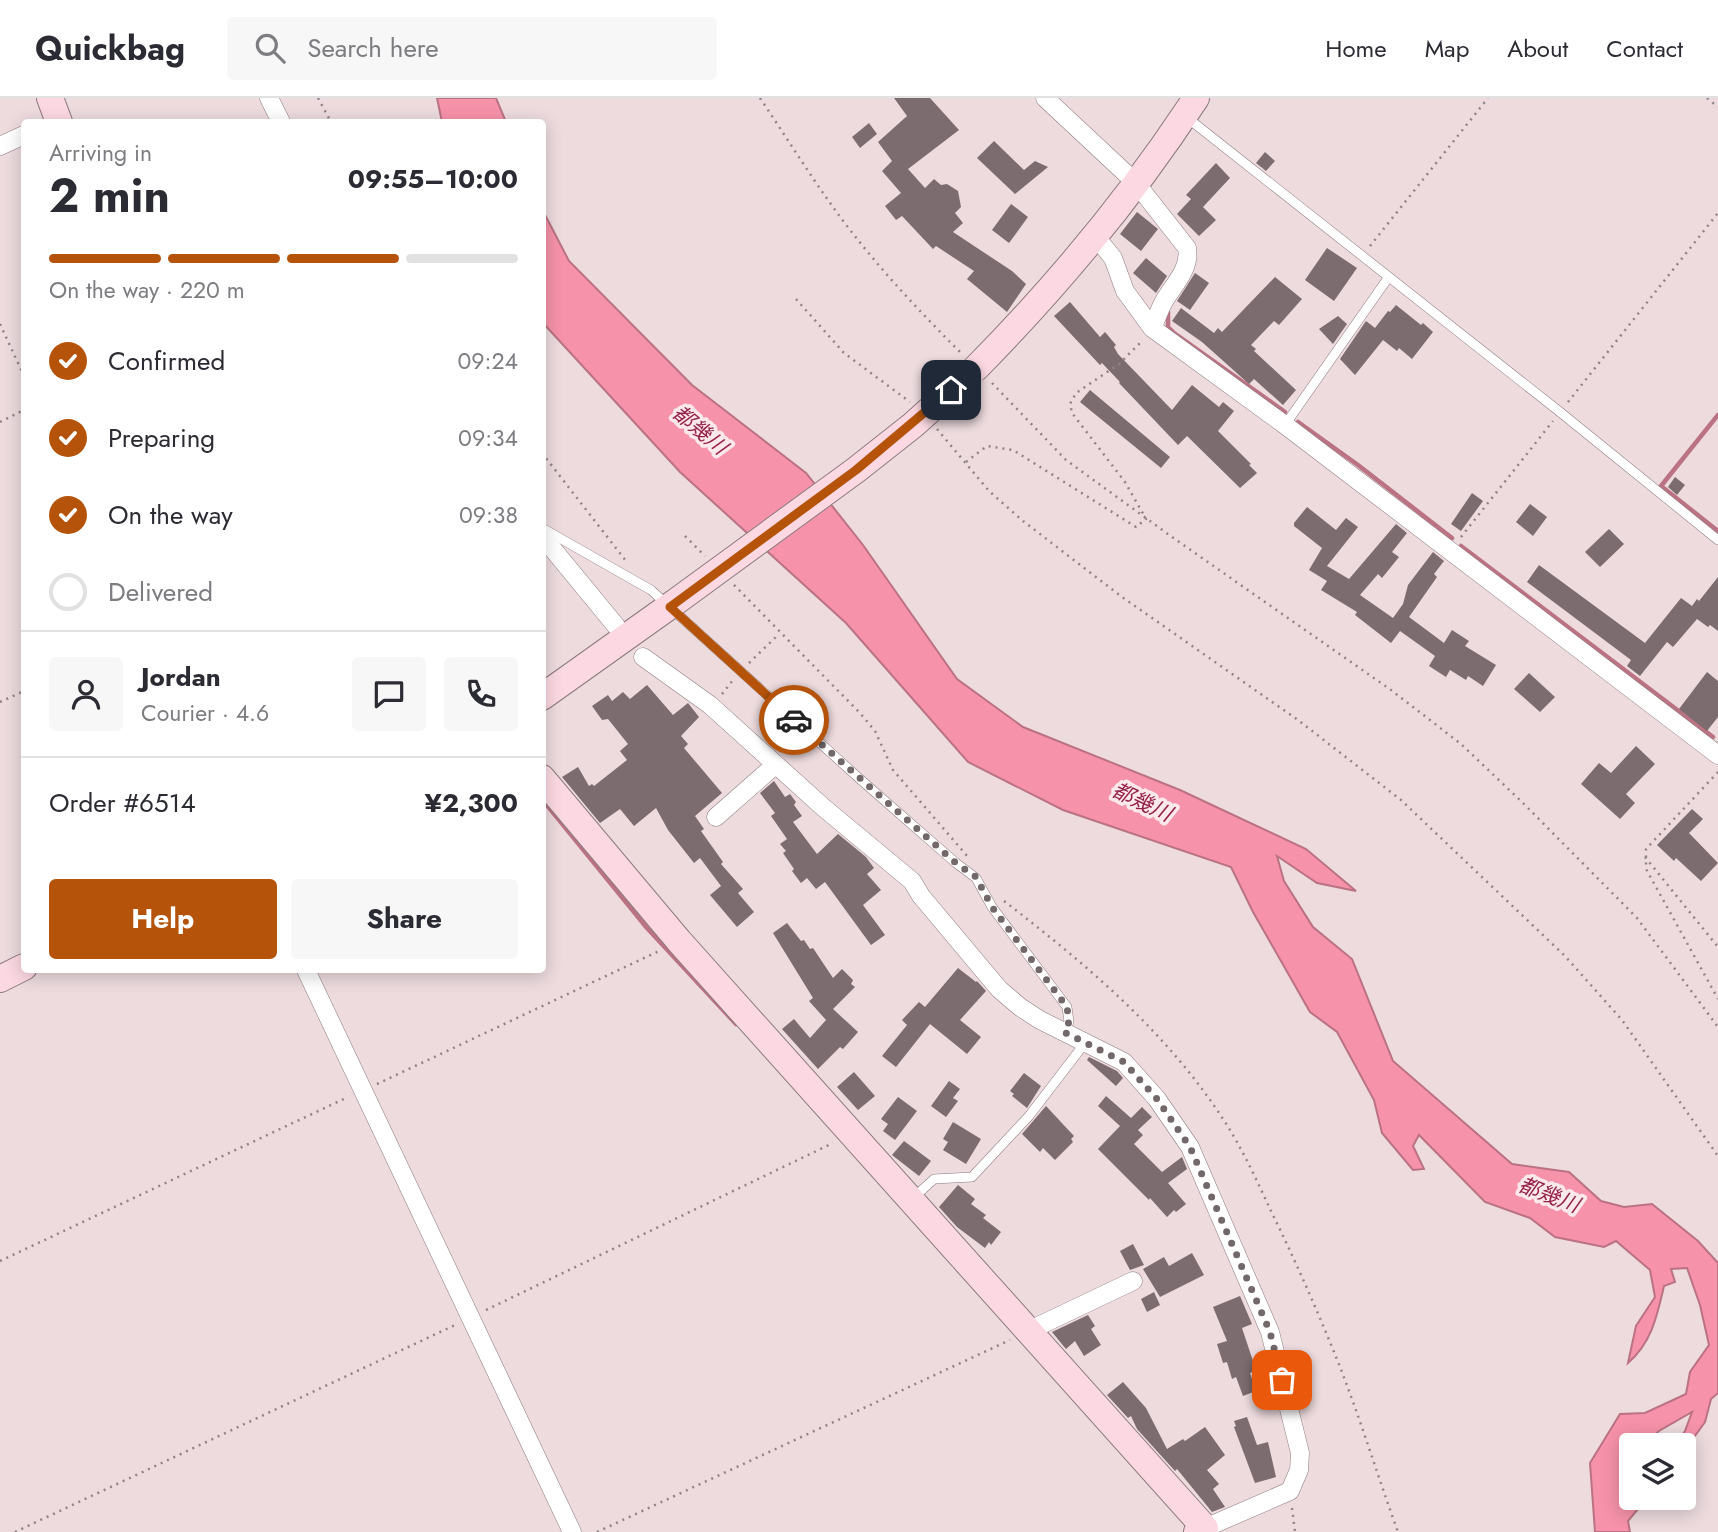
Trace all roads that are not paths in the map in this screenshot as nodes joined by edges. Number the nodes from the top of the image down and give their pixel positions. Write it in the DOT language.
graph roads {
  1 [pos="269,98"];
  2 [pos="1045,98"];
  3 [pos="1190,107"];
  4 [pos="280,119"];
  5 [pos="21,136"];
  6 [pos="0,146"];
  7 [pos="1136,183"];
  8 [pos="1095,236"];
  9 [pos="1388,278"];
  10 [pos="1152,328"];
  11 [pos="1285,425"];
  12 [pos="546,530"];
  13 [pos="1718,540"];
  14 [pos="546,541"];
  15 [pos="672,605"];
  16 [pos="616,626"];
  17 [pos="643,657"];
  18 [pos="546,694"];
  19 [pos="1717,751"];
  20 [pos="775,765"];
  21 [pos="546,783"];
  22 [pos="716,817"];
  23 [pos="21,968"];
  24 [pos="307,973"];
  25 [pos="0,979"];
  26 [pos="1064,1032"];
  27 [pos="1085,1043"];
  28 [pos="911,1200"];
  29 [pos="1133,1281"];
  30 [pos="1028,1331"];
  31 [pos="1201,1530"];
  32 [pos="572,1532"];
  1 -- 4 [label="street"];
  2 -- 7 [label="street"];
  3 -- 7 [label="street"];
  3 -- 9 [label="lane"];
  5 -- 6 [label="street"];
  7 -- 8 [label="street"];
  7 -- 10 [label="street"];
  8 -- 10 [label="street"];
  8 -- 15 [label="street, bridge"];
  9 -- 11 [label="lane"];
  9 -- 13 [label="lane"];
  10 -- 11 [label="street"];
  11 -- 19 [label="street"];
  12 -- 15 [label="lane"];
  14 -- 16 [label="street"];
  15 -- 18 [label="street"];
  15 -- 26 [label="lane"];
  17 -- 20 [label="street"];
  20 -- 22 [label="street"];
  20 -- 26 [label="street"];
  21 -- 28 [label="street"];
  23 -- 25 [label="street"];
  24 -- 32 [label="street"];
  26 -- 27 [label="street"];
  27 -- 28 [label="lane"];
  27 -- 31 [label="street"];
  28 -- 30 [label="street"];
  29 -- 30 [label="street"];
  30 -- 31 [label="street"];
}
